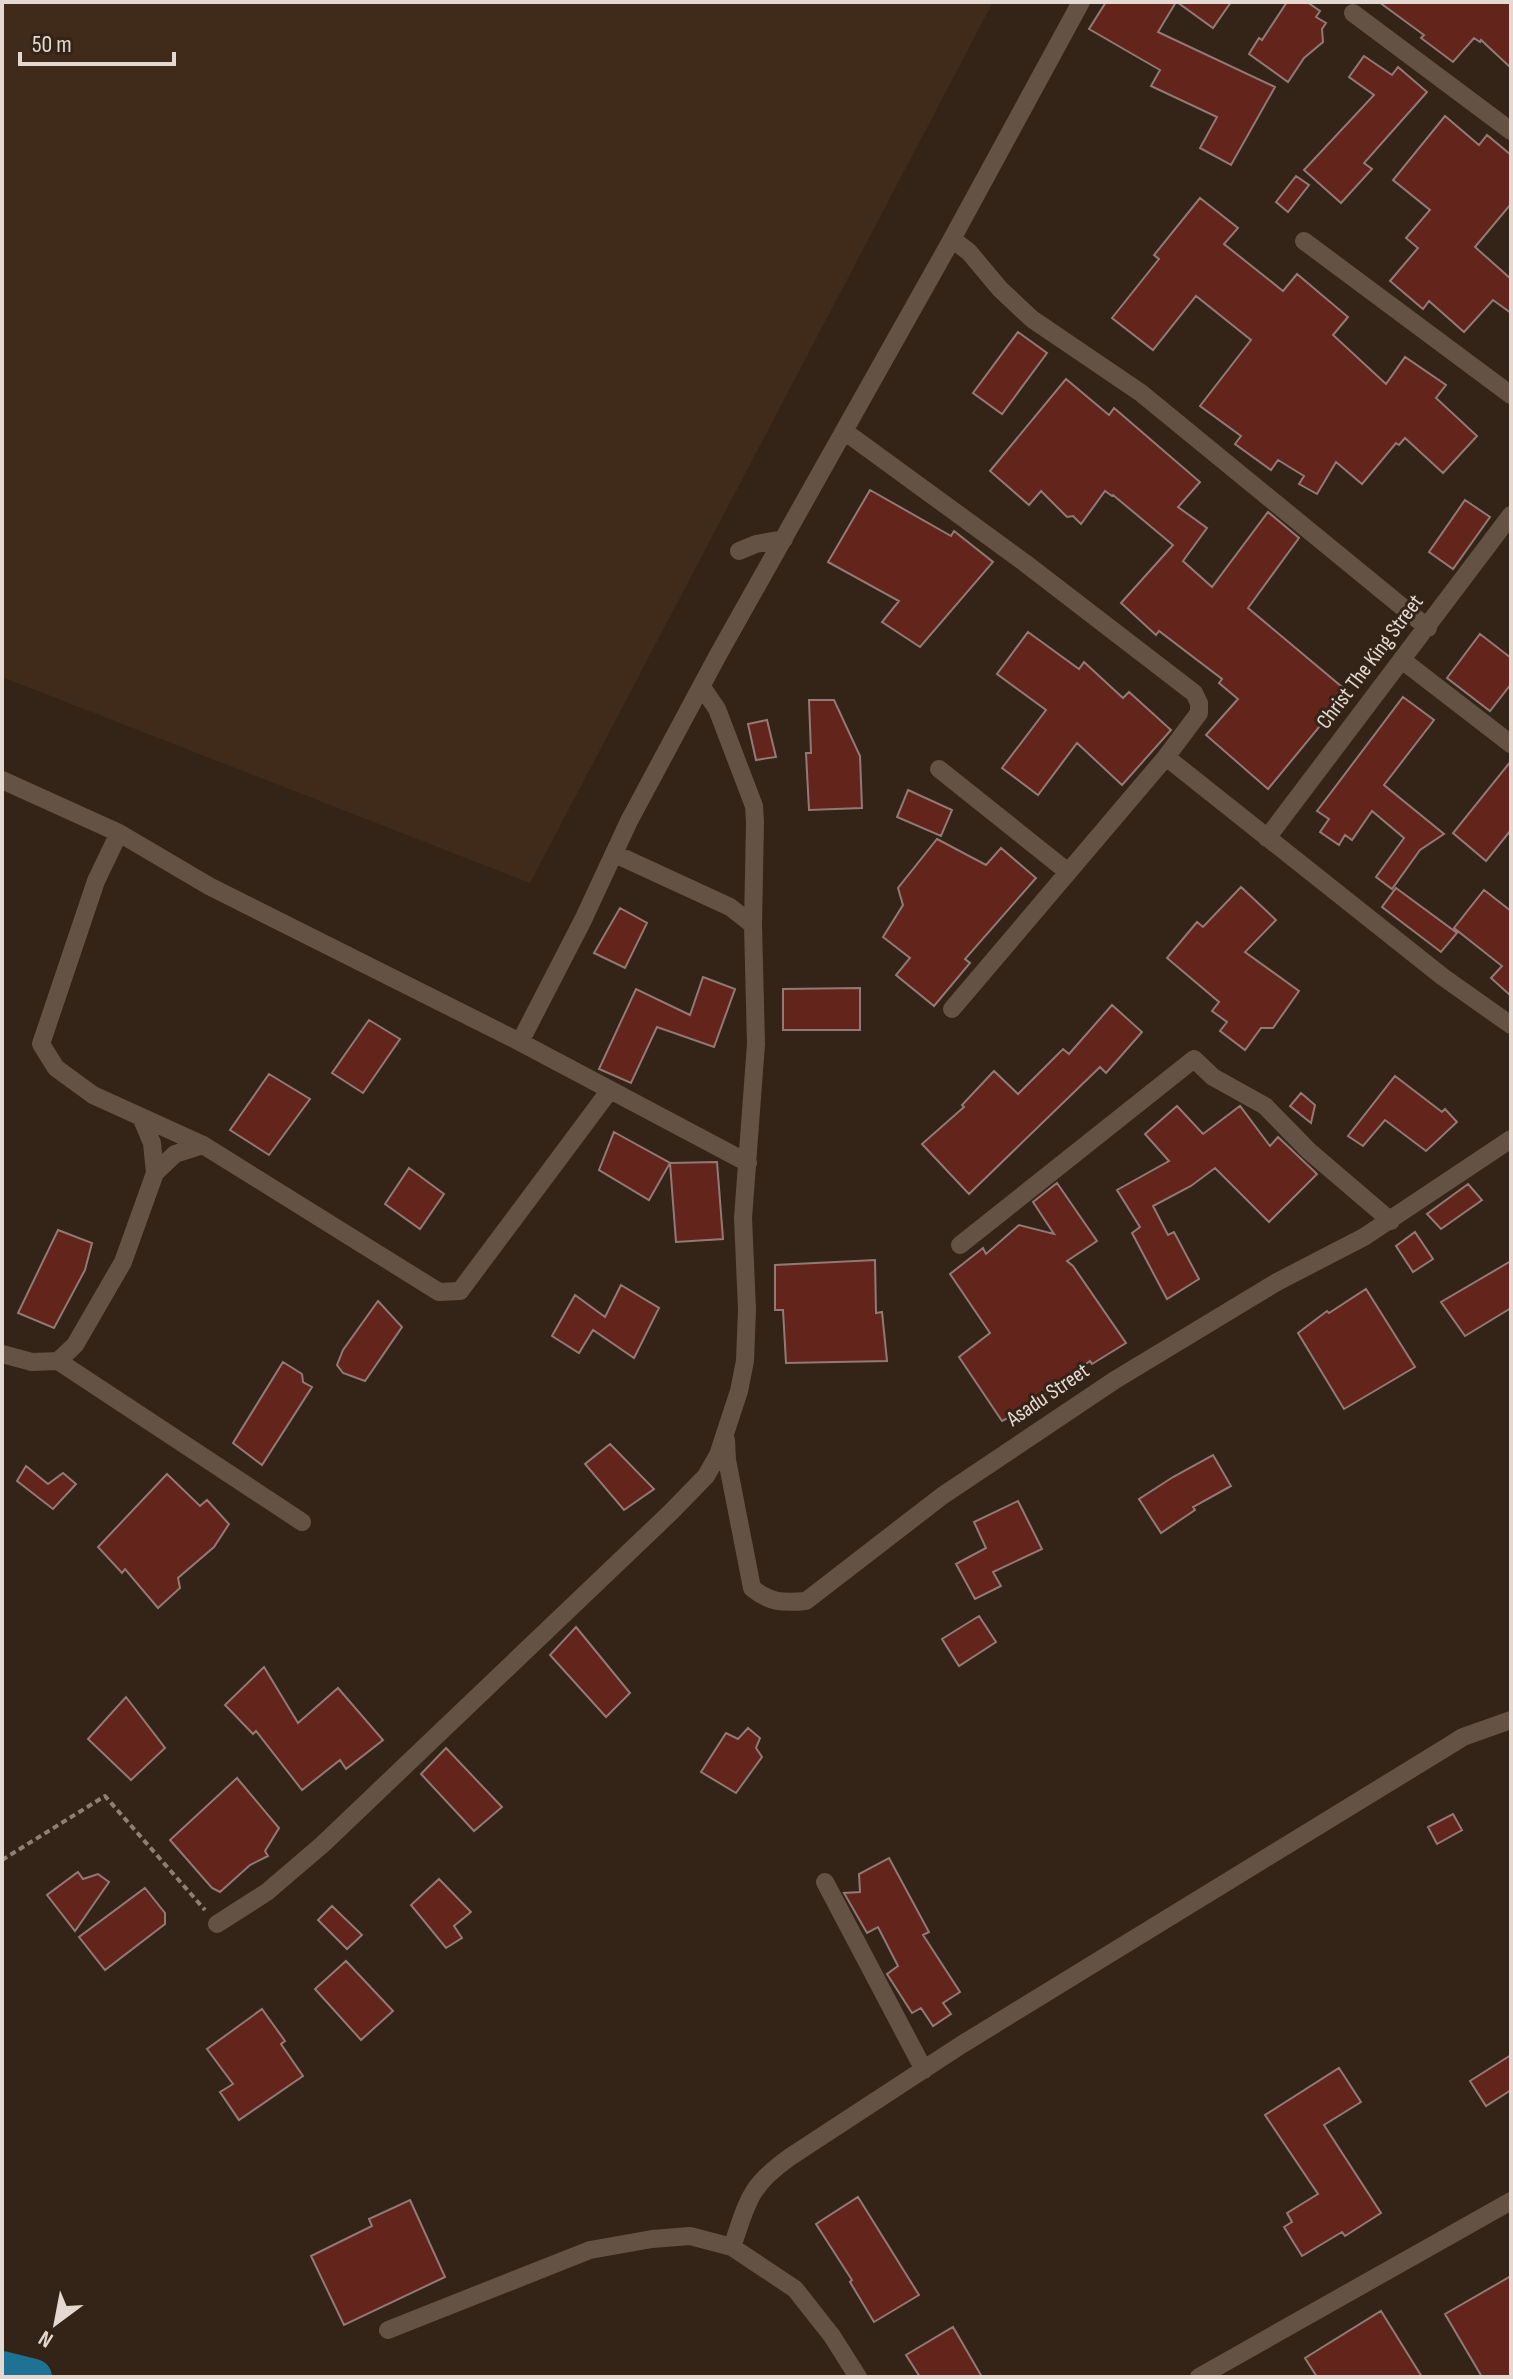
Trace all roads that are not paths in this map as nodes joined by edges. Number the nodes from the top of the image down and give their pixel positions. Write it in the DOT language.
graph roads {
  1 [pos="1081,2"];
  2 [pos="1353,13"];
  3 [pos="1511,131"];
  4 [pos="952,239"];
  5 [pos="1304,241"];
  6 [pos="1511,395"];
  7 [pos="844,431"];
  8 [pos="1511,515"];
  9 [pos="784,539"];
  10 [pos="739,551"];
  11 [pos="1428,628"];
  12 [pos="1402,660"];
  13 [pos="702,687"];
  14 [pos="1511,744"];
  15 [pos="1166,757"];
  16 [pos="939,769"];
  17 [pos="2,780"];
  18 [pos="119,833"];
  19 [pos="1267,838"];
  20 [pos="615,854"];
  21 [pos="1068,872"];
  22 [pos="753,925"];
  23 [pos="952,1009"];
  24 [pos="1511,1025"];
  25 [pos="520,1042"];
  26 [pos="610,1090"];
  27 [pos="141,1117"];
  28 [pos="1511,1139"];
  29 [pos="203,1145"];
  30 [pos="748,1163"];
  31 [pos="155,1173"];
  32 [pos="1391,1221"];
  33 [pos="960,1245"];
  34 [pos="2,1354"];
  35 [pos="58,1361"];
  36 [pos="726,1437"];
  37 [pos="302,1522"];
  38 [pos="1511,1720"];
  39 [pos="825,1882"];
  40 [pos="217,1924"];
  41 [pos="924,2070"];
  42 [pos="1511,2201"];
  43 [pos="732,2247"];
  44 [pos="388,2330"];
  45 [pos="1226,2371"];
  46 [pos="858,2377"];
  47 [pos="1199,2377"];
  1 -- 4 [label="street"];
  2 -- 3 [label="street"];
  4 -- 7 [label="street"];
  4 -- 11 [label="street"];
  5 -- 6 [label="street"];
  7 -- 9 [label="street"];
  7 -- 15 [label="street"];
  8 -- 11 [label="street, Christ The King Street"];
  9 -- 10 [label="street"];
  9 -- 13 [label="street"];
  11 -- 12 [label="street, Christ The King Street"];
  12 -- 14 [label="street"];
  12 -- 19 [label="street, Christ The King Street"];
  13 -- 20 [label="street"];
  13 -- 22 [label="street"];
  15 -- 19 [label="street"];
  15 -- 21 [label="street"];
  16 -- 21 [label="street"];
  17 -- 18 [label="street"];
  18 -- 25 [label="street"];
  18 -- 27 [label="street"];
  19 -- 24 [label="street"];
  20 -- 22 [label="street"];
  20 -- 25 [label="street"];
  21 -- 23 [label="street"];
  22 -- 30 [label="street"];
  25 -- 26 [label="street"];
  26 -- 29 [label="street"];
  26 -- 30 [label="street"];
  27 -- 29 [label="street"];
  27 -- 31 [label="street"];
  28 -- 32 [label="street, Asadu Street"];
  29 -- 31 [label="street"];
  30 -- 36 [label="street"];
  31 -- 35 [label="street"];
  32 -- 33 [label="street"];
  32 -- 36 [label="street, Asadu Street"];
  34 -- 35 [label="street"];
  35 -- 37 [label="street"];
  36 -- 40 [label="street"];
  38 -- 41 [label="street"];
  39 -- 41 [label="street"];
  41 -- 43 [label="street"];
  42 -- 45 [label="street"];
  43 -- 44 [label="street"];
  43 -- 46 [label="street"];
  45 -- 47 [label="street"];
}
